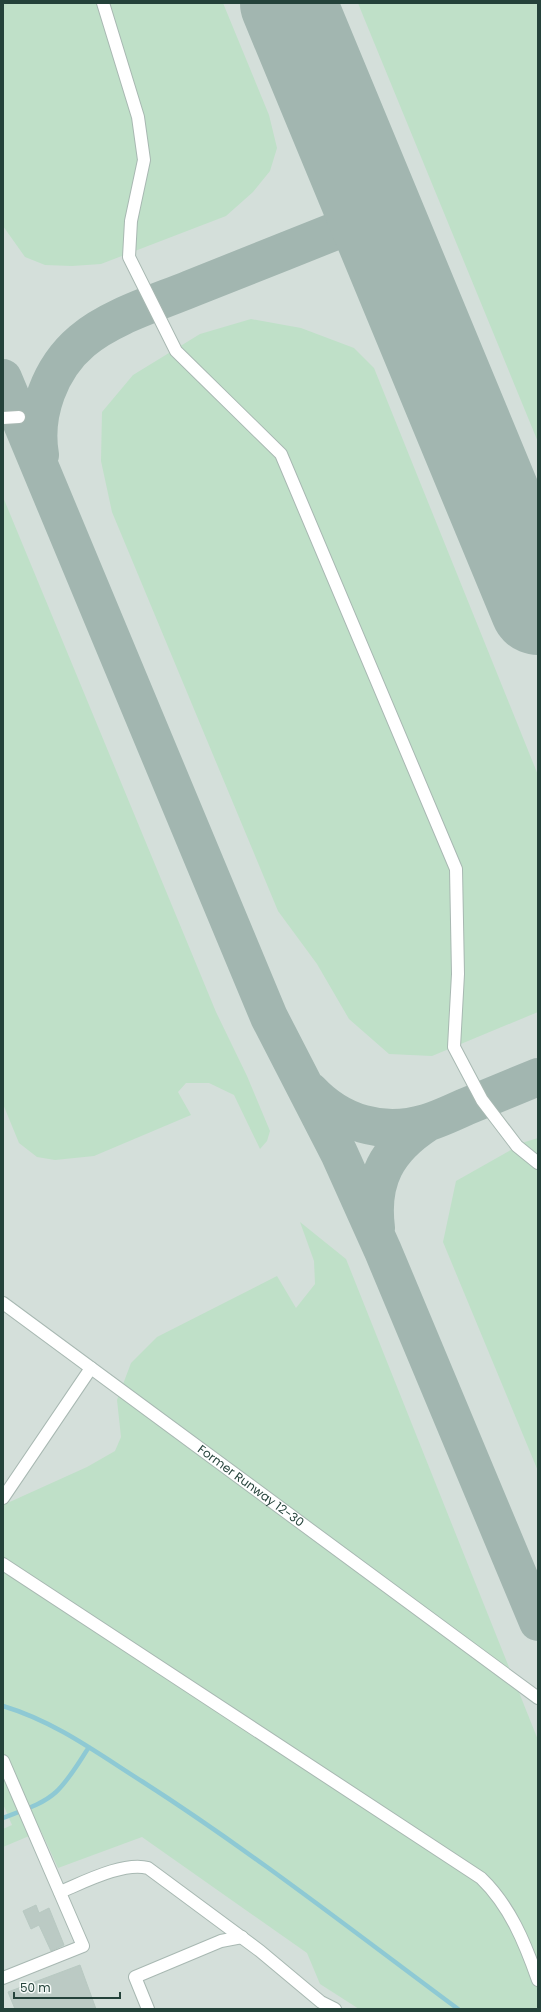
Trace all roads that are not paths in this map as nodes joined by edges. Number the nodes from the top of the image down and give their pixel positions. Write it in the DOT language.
graph roads {
  1 [pos="103,3"];
  2 [pos="20,417"];
  3 [pos="3,418"];
  4 [pos="538,1163"];
  5 [pos="3,1303"];
  6 [pos="91,1368"];
  7 [pos="3,1498"];
  8 [pos="3,1564"];
  9 [pos="538,1698"];
  10 [pos="3,1761"];
  11 [pos="60,1892"];
  12 [pos="242,1938"];
  13 [pos="3,1978"];
  14 [pos="538,1980"];
  15 [pos="148,2009"];
  16 [pos="335,2009"];
  1 -- 4 [label="lane"];
  2 -- 3 [label="lane"];
  5 -- 6 [label="lane, Former Runway 12-30"];
  6 -- 7 [label="lane"];
  6 -- 9 [label="lane, Former Runway 12-30"];
  8 -- 14 [label="lane"];
  10 -- 11 [label="lane"];
  11 -- 12 [label="lane"];
  11 -- 13 [label="lane"];
  12 -- 15 [label="lane"];
  12 -- 16 [label="lane"];
}
